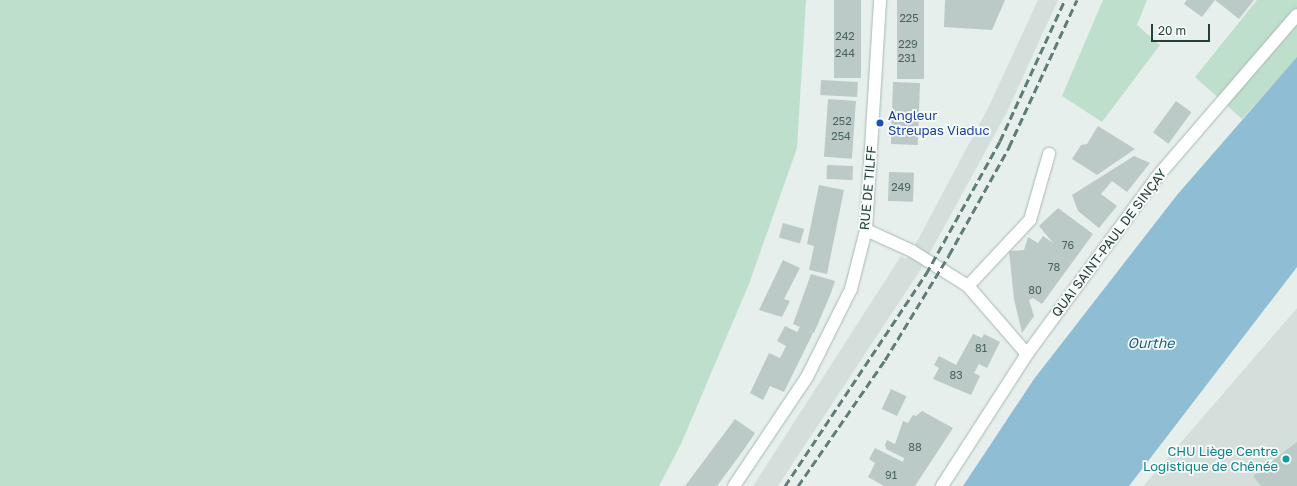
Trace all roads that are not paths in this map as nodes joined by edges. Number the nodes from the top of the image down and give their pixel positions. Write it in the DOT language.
graph roads {
  1 [pos="880,0"];
  2 [pos="1297,15"];
  3 [pos="1049,154"];
  4 [pos="866,230"];
  5 [pos="968,286"];
  6 [pos="1027,354"];
  7 [pos="734,486"];
  8 [pos="942,486"];
  1 -- 4 [label="street, RUE DE TILFF"];
  2 -- 6 [label="street, QUAI SAINT-PAUL DE SINÇAY"];
  3 -- 5 [label="street"];
  4 -- 5 [label="street"];
  4 -- 7 [label="street, RUE DE TILFF"];
  5 -- 6 [label="street"];
  6 -- 8 [label="street, QUAI SAINT-PAUL DE SINÇAY"];
}
